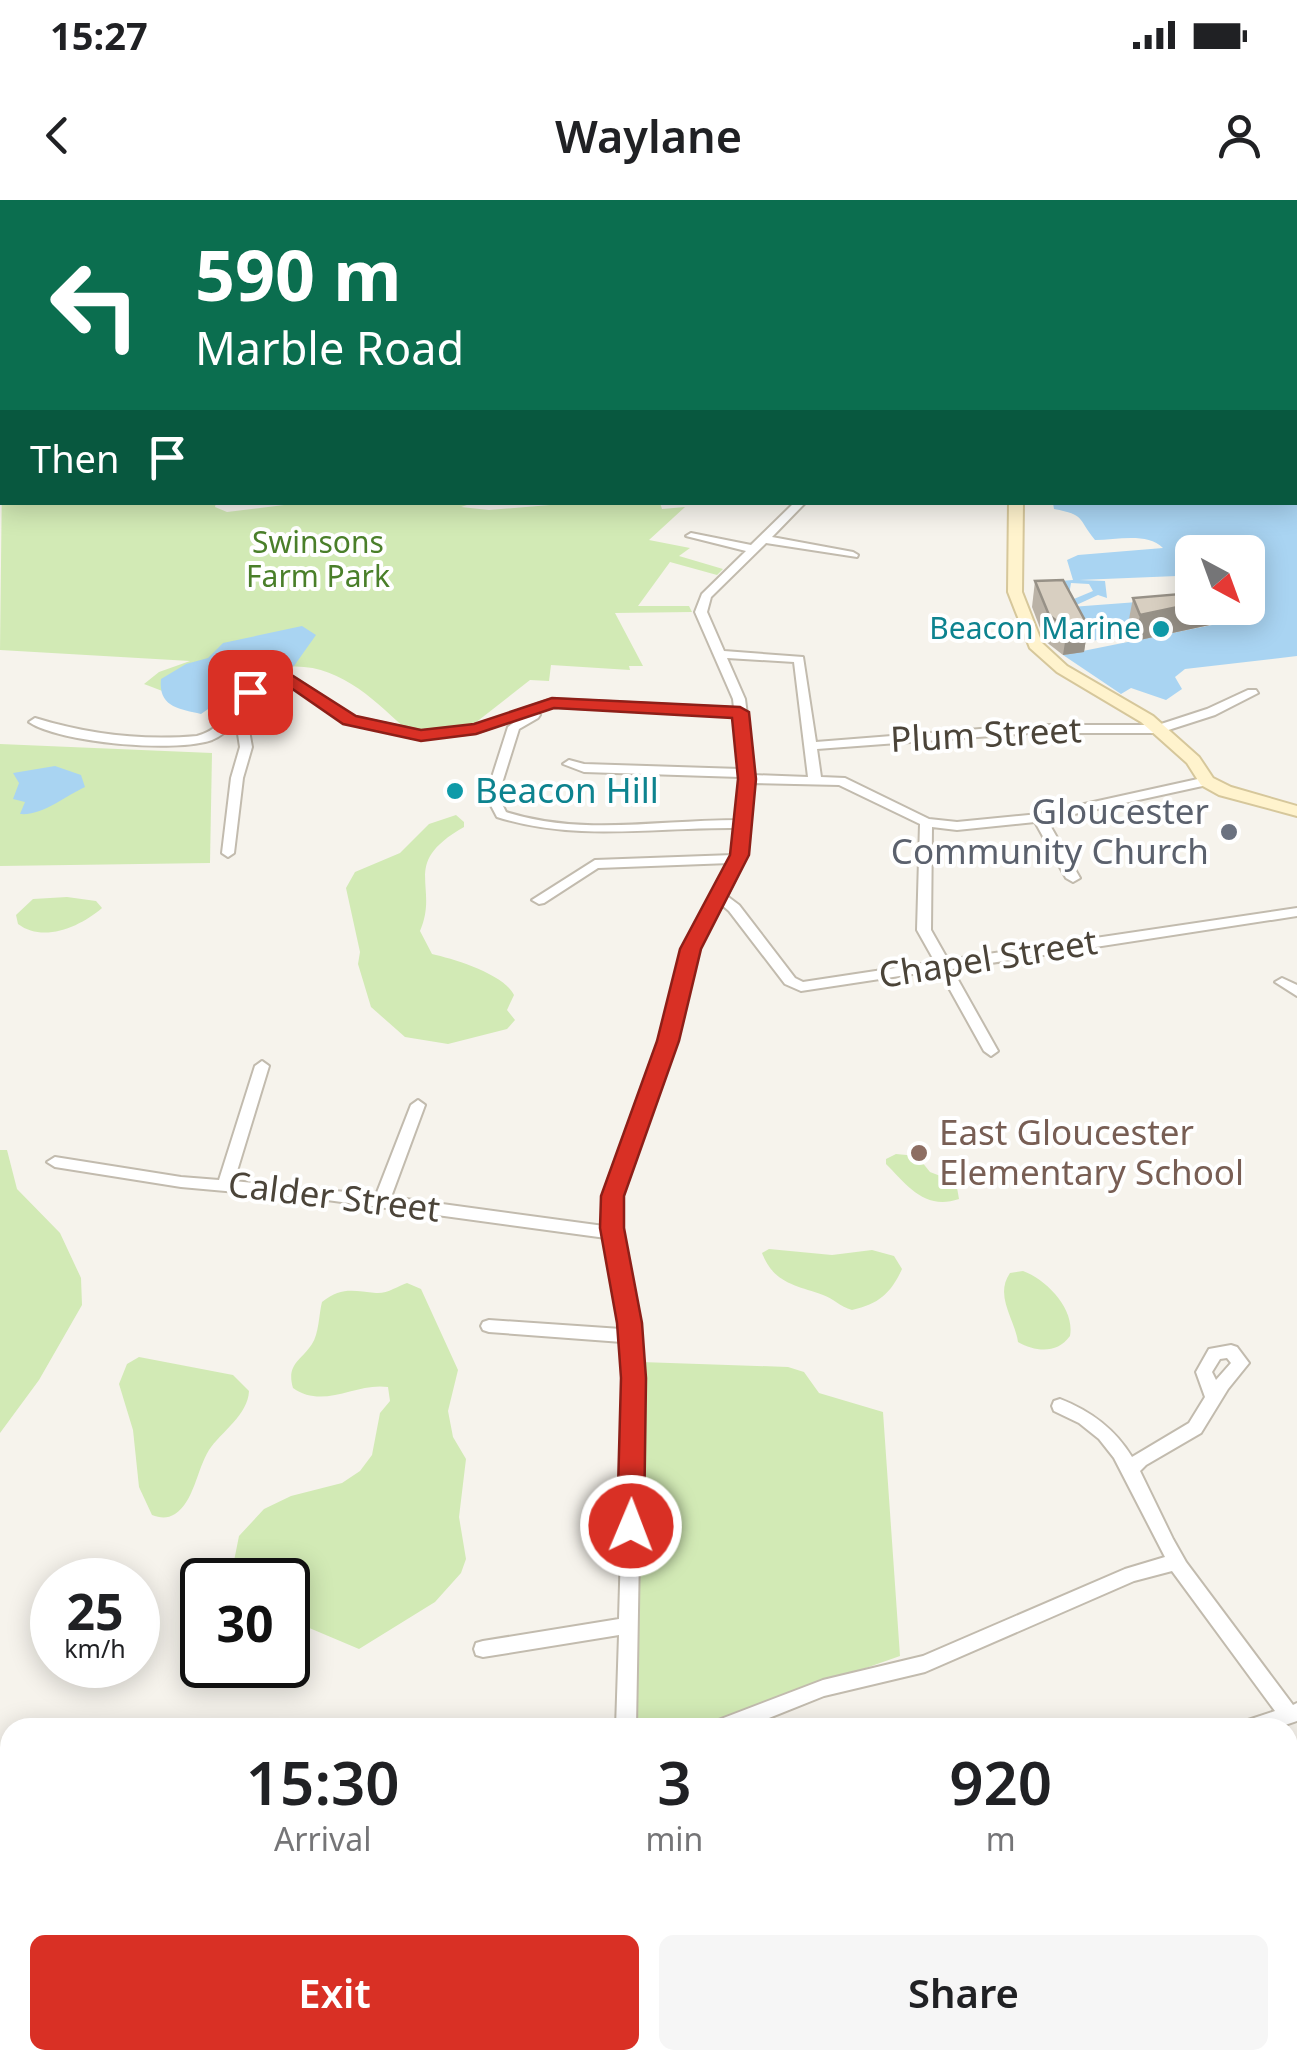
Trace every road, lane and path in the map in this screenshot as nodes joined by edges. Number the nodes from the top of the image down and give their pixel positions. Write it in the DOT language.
graph roads {
  1 [pos="798,505"];
  2 [pos="1016,505"];
  3 [pos="691,536"];
  4 [pos="759,544"];
  5 [pos="853,555"];
  6 [pos="720,654"];
  7 [pos="1252,693"];
  8 [pos="579,707"];
  9 [pos="237,708"];
  10 [pos="740,712"];
  11 [pos="35,722"];
  12 [pos="1159,729"];
  13 [pos="814,746"];
  14 [pos="569,764"];
  15 [pos="747,776"];
  16 [pos="815,779"];
  17 [pos="1208,781"];
  18 [pos="1297,811"];
  19 [pos="1039,818"];
  20 [pos="926,822"];
  21 [pos="744,824"];
  22 [pos="228,853"];
  23 [pos="738,859"];
  24 [pos="1073,878"];
  25 [pos="719,897"];
  26 [pos="539,900"];
  27 [pos="1297,912"];
  28 [pos="946,965"];
  29 [pos="1282,982"];
  30 [pos="1297,991"];
  31 [pos="990,1051"];
  32 [pos="262,1066"];
  33 [pos="418,1105"];
  34 [pos="55,1162"];
  35 [pos="226,1184"];
  36 [pos="382,1201"];
  37 [pos="613,1233"];
  38 [pos="489,1326"];
  39 [pos="630,1336"];
  40 [pos="1214,1398"];
  41 [pos="1060,1406"];
  42 [pos="1131,1470"];
  43 [pos="1176,1562"];
  44 [pos="630,1625"];
  45 [pos="483,1650"];
  46 [pos="1293,1713"];
  47 [pos="626,1718"];
  48 [pos="746,1718"];
  1 -- 4 [label="street"];
  2 -- 12 [label="main road"];
  3 -- 4 [label="street"];
  4 -- 5 [label="street"];
  4 -- 6 [label="street"];
  6 -- 10 [label="street"];
  6 -- 13 [label="street"];
  7 -- 12 [label="street, Plum Street"];
  8 -- 9 [label="street"];
  8 -- 10 [label="street"];
  8 -- 21 [label="street"];
  9 -- 11 [label="street"];
  9 -- 22 [label="street"];
  10 -- 15 [label="street"];
  12 -- 13 [label="street, Plum Street"];
  12 -- 17 [label="main road"];
  13 -- 16 [label="street"];
  14 -- 15 [label="street"];
  15 -- 16 [label="street"];
  15 -- 21 [label="street"];
  16 -- 20 [label="street"];
  17 -- 18 [label="main road"];
  17 -- 19 [label="street"];
  19 -- 20 [label="street"];
  19 -- 24 [label="street"];
  20 -- 28 [label="street"];
  21 -- 23 [label="street"];
  23 -- 25 [label="street"];
  23 -- 26 [label="street"];
  25 -- 28 [label="street, Chapel Street"];
  25 -- 37 [label="street"];
  27 -- 28 [label="street, Chapel Street"];
  28 -- 31 [label="street"];
  29 -- 30 [label="street"];
  32 -- 35 [label="street"];
  33 -- 36 [label="street"];
  34 -- 35 [label="street, Calder Street"];
  35 -- 36 [label="street, Calder Street"];
  36 -- 37 [label="street, Calder Street"];
  37 -- 39 [label="street"];
  38 -- 39 [label="street"];
  39 -- 44 [label="street"];
  40 -- 42 [label="street"];
  41 -- 42 [label="street"];
  42 -- 43 [label="street"];
  43 -- 46 [label="street"];
  43 -- 48 [label="street"];
  44 -- 45 [label="street"];
  44 -- 47 [label="street"];
}
